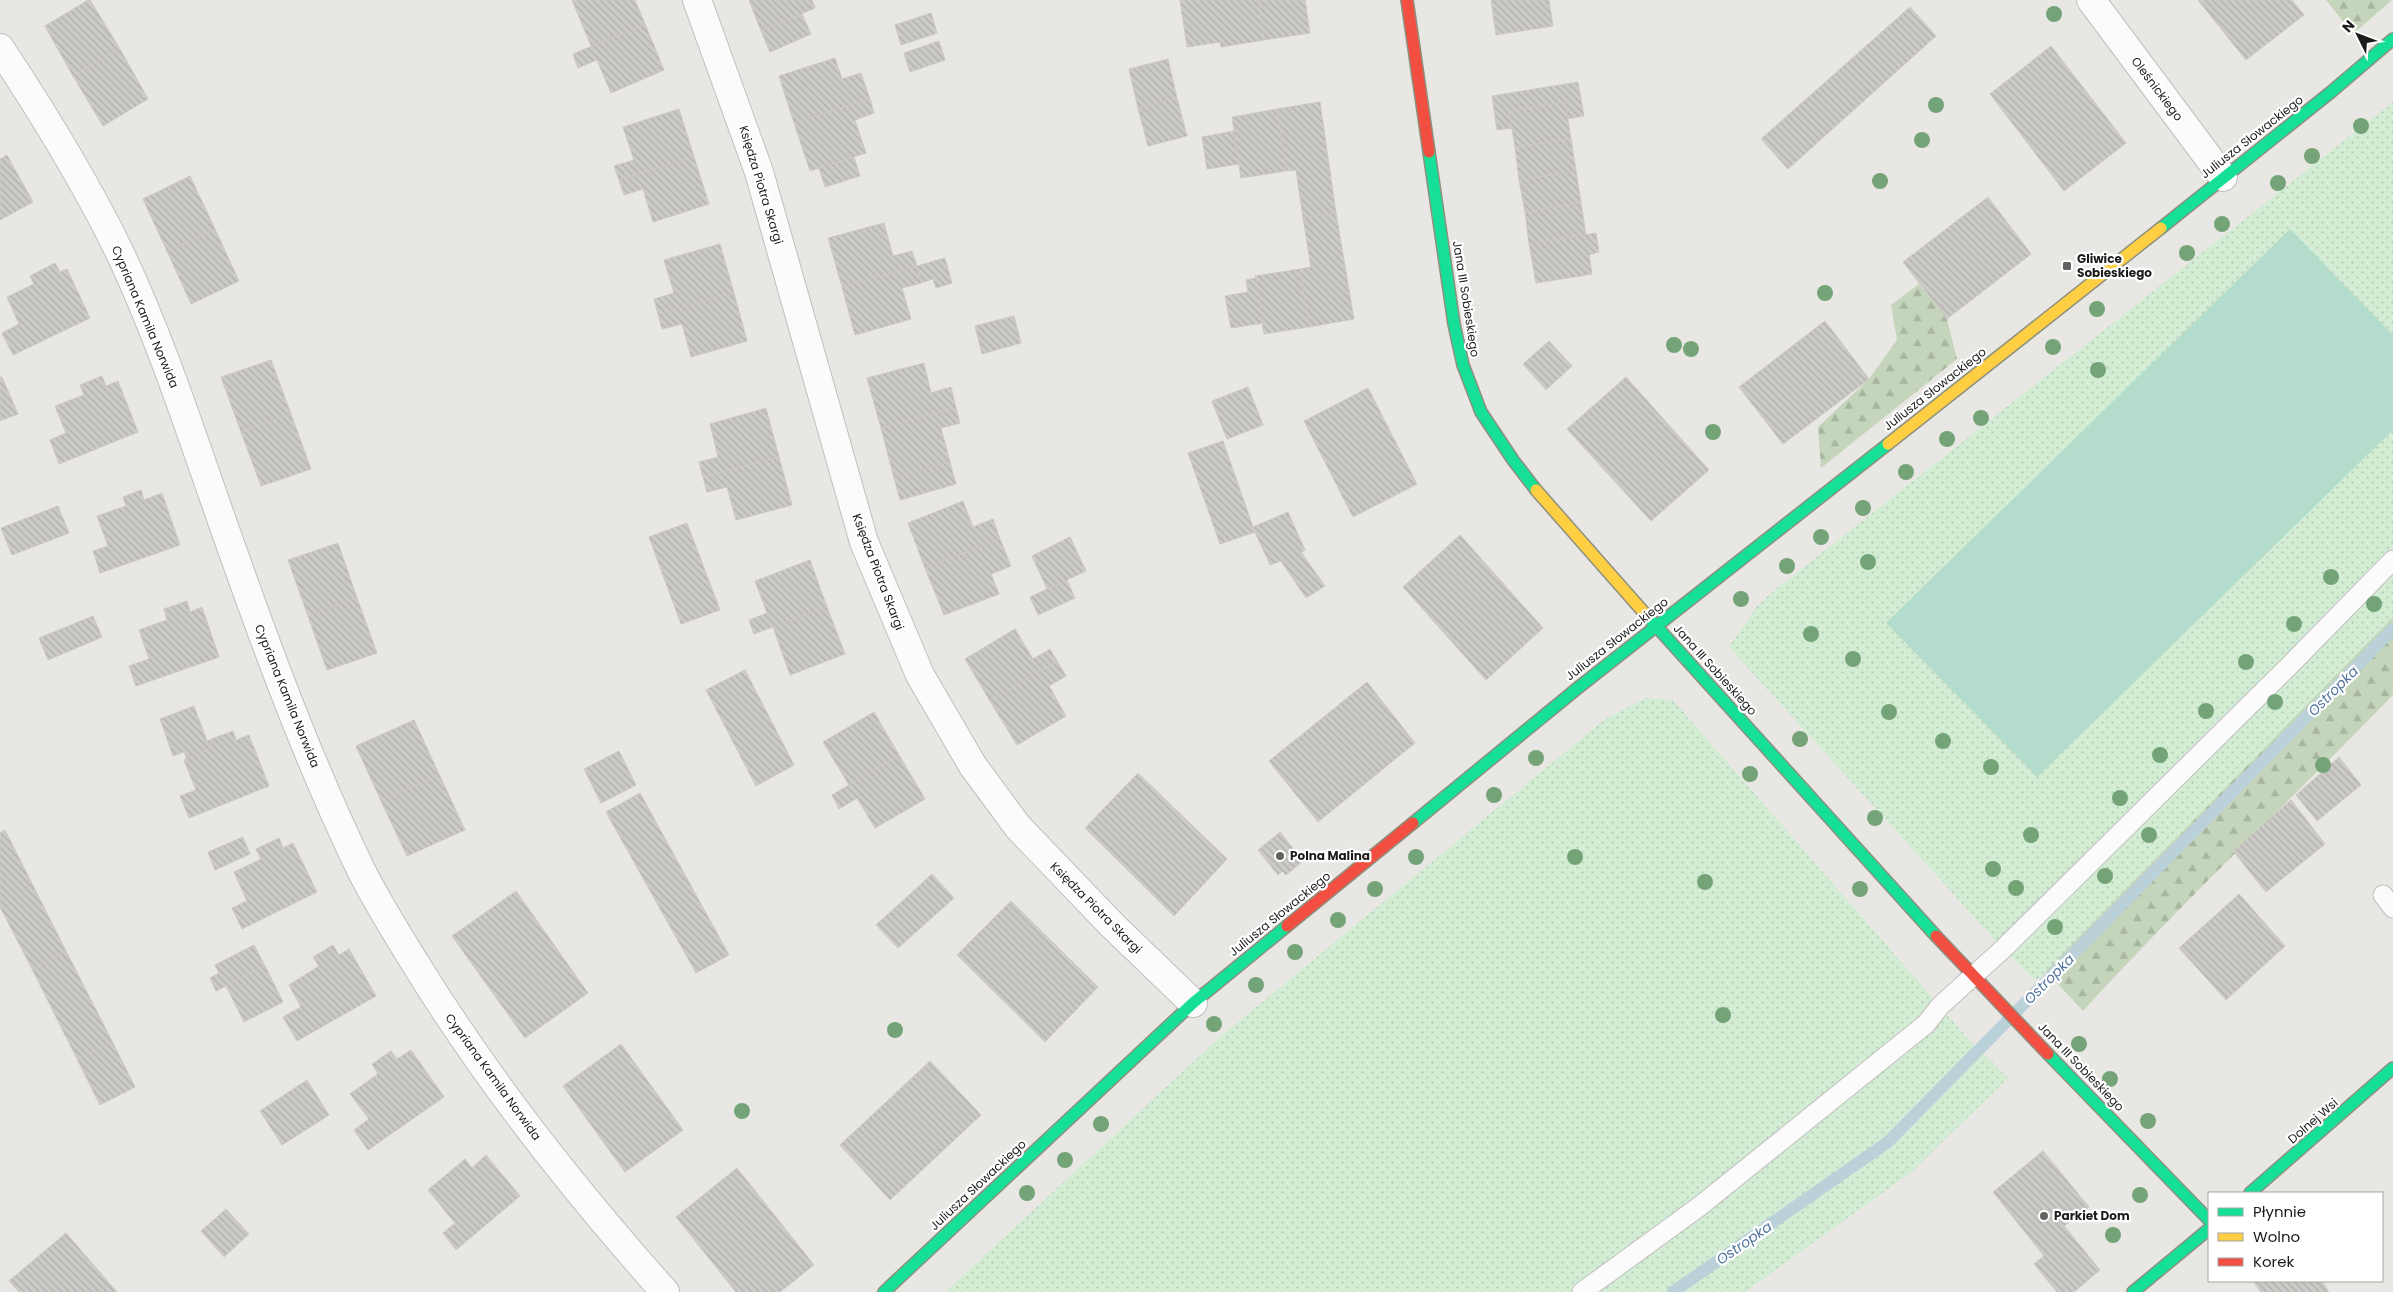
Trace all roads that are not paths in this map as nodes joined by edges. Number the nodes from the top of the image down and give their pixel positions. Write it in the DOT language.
graph roads {
  1 [pos="697,0"];
  2 [pos="1407,0"];
  3 [pos="2091,0"];
  4 [pos="2393,39"];
  5 [pos="0,48"];
  6 [pos="2223,177"];
  7 [pos="2393,560"];
  8 [pos="1656,626"];
  9 [pos="1973,977"];
  10 [pos="1193,1003"];
  11 [pos="2393,1068"];
  12 [pos="2251,1192"];
  13 [pos="2208,1219"];
  14 [pos="2208,1230"];
  15 [pos="666,1292"];
  16 [pos="884,1292"];
  17 [pos="1582,1292"];
  18 [pos="2133,1292"];
  1 -- 10 [label="street, Księdza Piotra Skargi"];
  2 -- 8 [label="main road, Jana III Sobieskiego"];
  3 -- 6 [label="street, Oleśnickiego"];
  4 -- 6 [label="main road, Juliusza Słowackiego"];
  5 -- 15 [label="street, Cypriana Kamila Norwida"];
  6 -- 8 [label="main road, Juliusza Słowackiego"];
  7 -- 9 [label="lane"];
  8 -- 9 [label="main road, Jana III Sobieskiego"];
  8 -- 10 [label="main road, Juliusza Słowackiego"];
  9 -- 13 [label="main road, Jana III Sobieskiego"];
  9 -- 17 [label="lane"];
  10 -- 16 [label="main road, Juliusza Słowackiego"];
  11 -- 12 [label="main road, Dolnej Wsi"];
  14 -- 18 [label="main road"];
}
